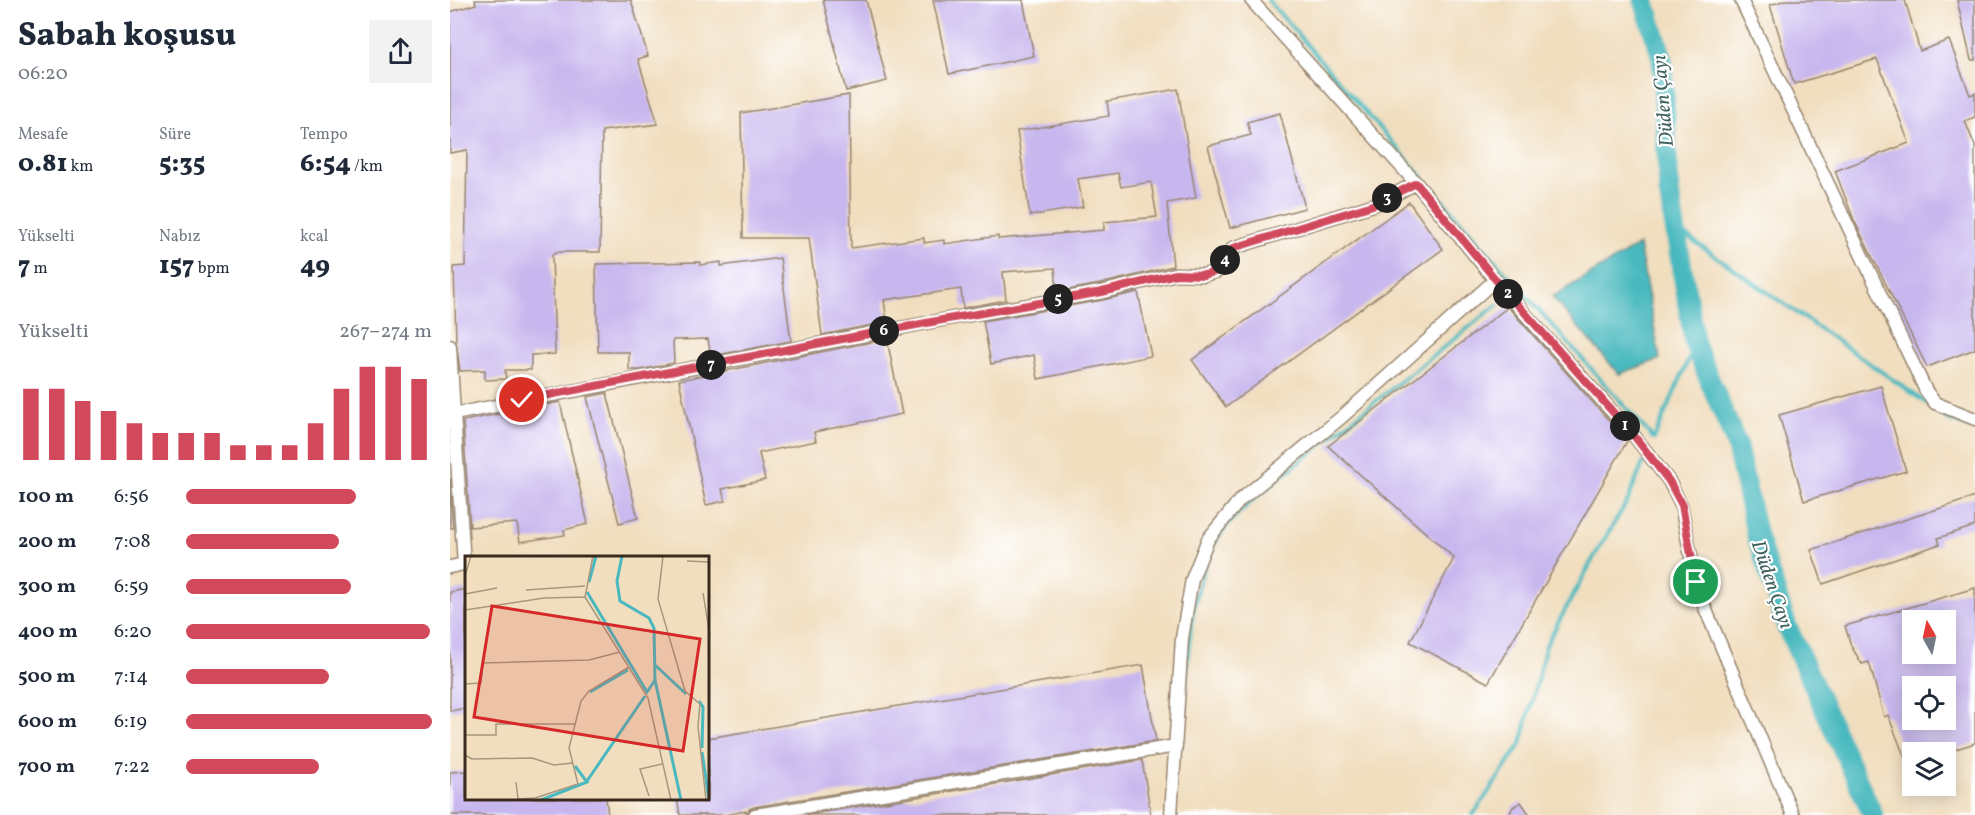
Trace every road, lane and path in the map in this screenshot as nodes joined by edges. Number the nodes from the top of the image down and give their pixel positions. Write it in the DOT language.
graph roads {
  1 [pos="1251,0"];
  2 [pos="1741,0"];
  3 [pos="1416,183"];
  4 [pos="1496,280"];
  5 [pos="450,346"];
  6 [pos="454,414"];
  7 [pos="1975,418"];
  8 [pos="450,567"];
  9 [pos="1176,746"];
  10 [pos="755,815"];
  11 [pos="1171,815"];
  12 [pos="1792,815"];
  1 -- 3 [label="street"];
  2 -- 7 [label="street"];
  3 -- 4 [label="street"];
  3 -- 6 [label="street"];
  4 -- 9 [label="street"];
  4 -- 12 [label="street"];
  5 -- 6 [label="street"];
  6 -- 8 [label="street"];
  9 -- 10 [label="street"];
  9 -- 11 [label="street"];
}
